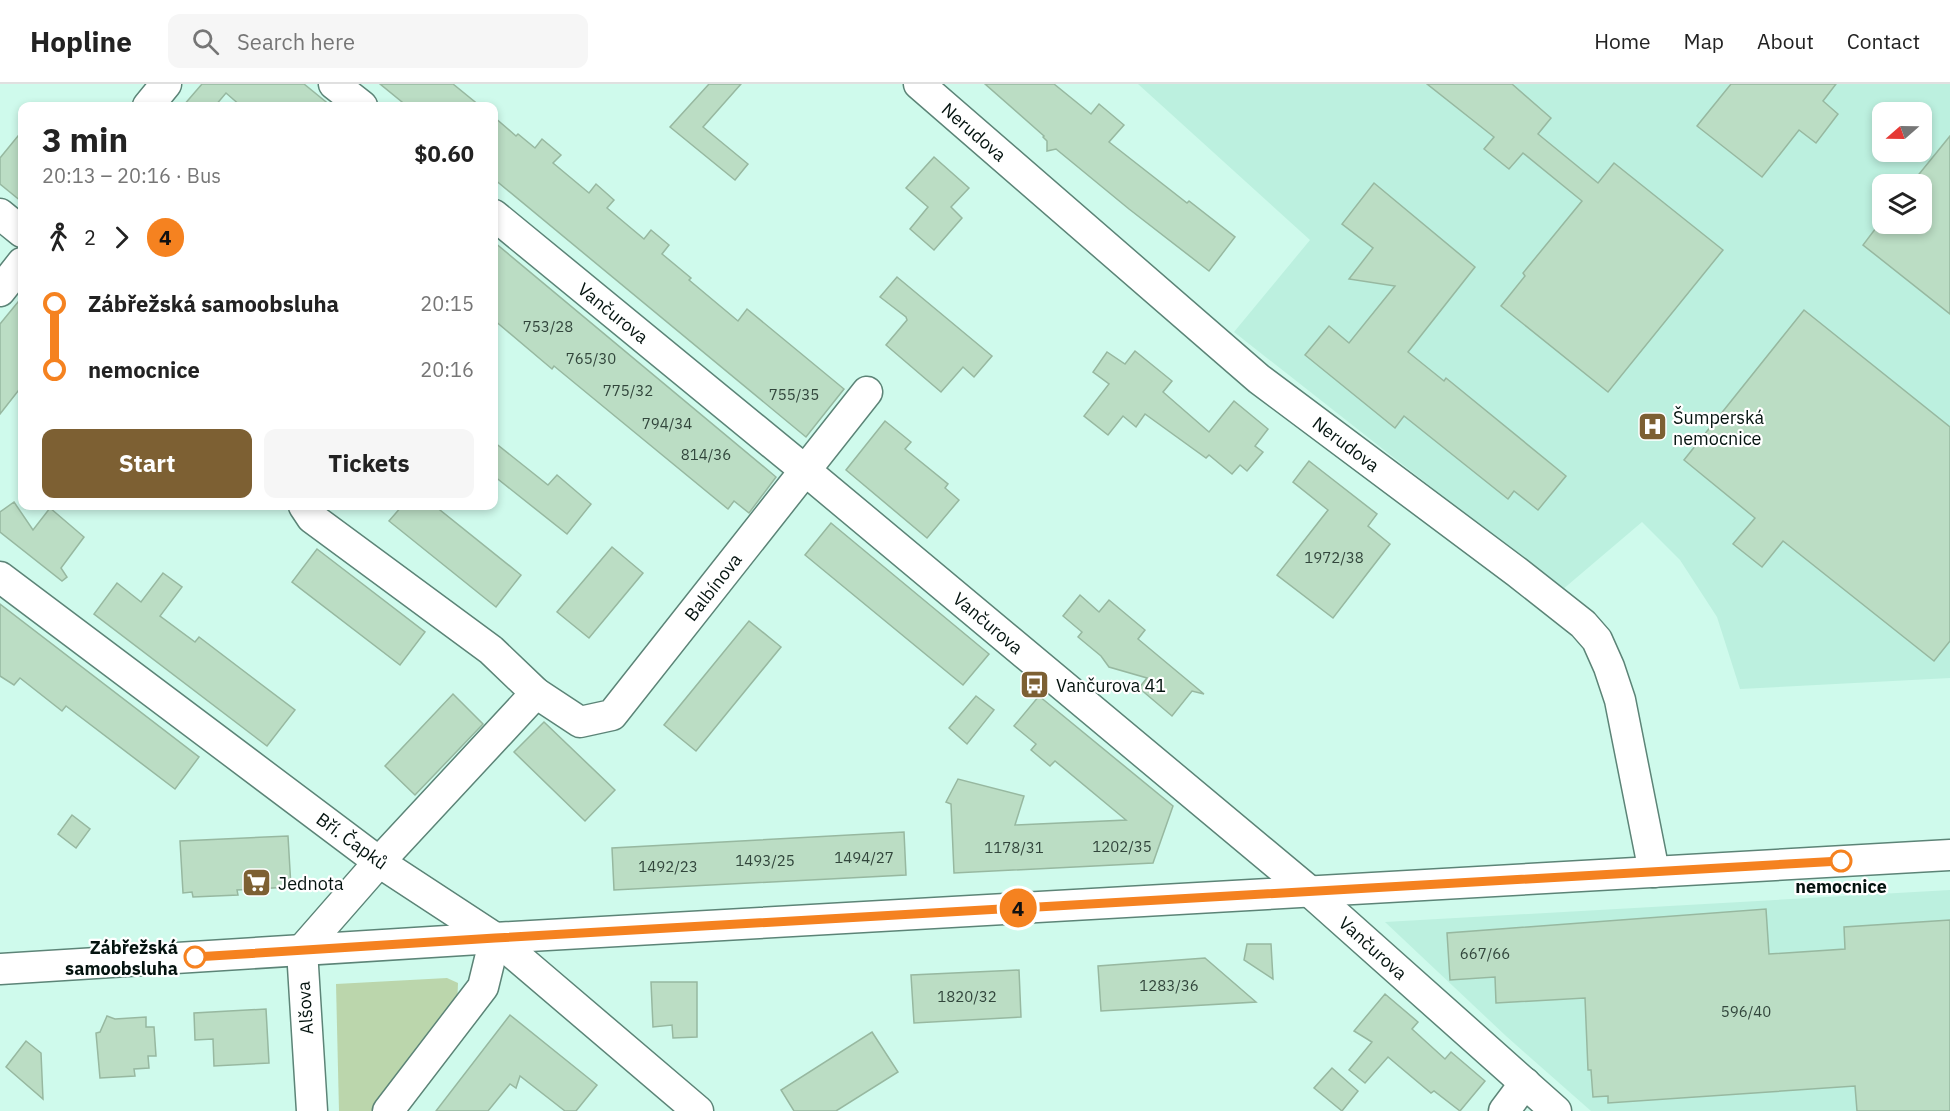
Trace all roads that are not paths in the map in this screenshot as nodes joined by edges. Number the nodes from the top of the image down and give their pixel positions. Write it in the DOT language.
graph roads {
  1 [pos="166,84"];
  2 [pos="334,84"];
  3 [pos="919,84"];
  4 [pos="151,102"];
  5 [pos="357,102"];
  6 [pos="0,214"];
  7 [pos="498,218"];
  8 [pos="18,229"];
  9 [pos="18,268"];
  10 [pos="0,291"];
  11 [pos="867,392"];
  12 [pos="806,471"];
  13 [pos="307,510"];
  14 [pos="0,577"];
  15 [pos="536,693"];
  16 [pos="1950,855"];
  17 [pos="379,862"];
  18 [pos="1654,872"];
  19 [pos="1308,890"];
  20 [pos="495,938"];
  21 [pos="302,950"];
  22 [pos="0,969"];
  23 [pos="1525,1083"];
  24 [pos="312,1111"];
  25 [pos="388,1111"];
  26 [pos="698,1111"];
  27 [pos="1504,1111"];
  28 [pos="1556,1111"];
  1 -- 4 [label="street"];
  2 -- 5 [label="street"];
  3 -- 18 [label="street, Nerudova"];
  6 -- 8 [label="street"];
  7 -- 12 [label="street, Vančurova"];
  9 -- 10 [label="street"];
  11 -- 12 [label="street, Balbínova"];
  12 -- 15 [label="street, Balbínova"];
  12 -- 19 [label="street, Vančurova"];
  13 -- 15 [label="street, Balbínova"];
  14 -- 17 [label="street, Bří. Čapků"];
  15 -- 17 [label="street"];
  16 -- 18 [label="street"];
  17 -- 20 [label="street, Bří. Čapků"];
  17 -- 21 [label="street"];
  18 -- 19 [label="street"];
  19 -- 20 [label="street"];
  19 -- 23 [label="street, Vančurova"];
  20 -- 21 [label="street"];
  20 -- 25 [label="street"];
  20 -- 26 [label="street, Bří. Čapků"];
  21 -- 22 [label="street"];
  21 -- 24 [label="street, Alšova"];
  23 -- 27 [label="street"];
  23 -- 28 [label="street, Vančurova"];
}
